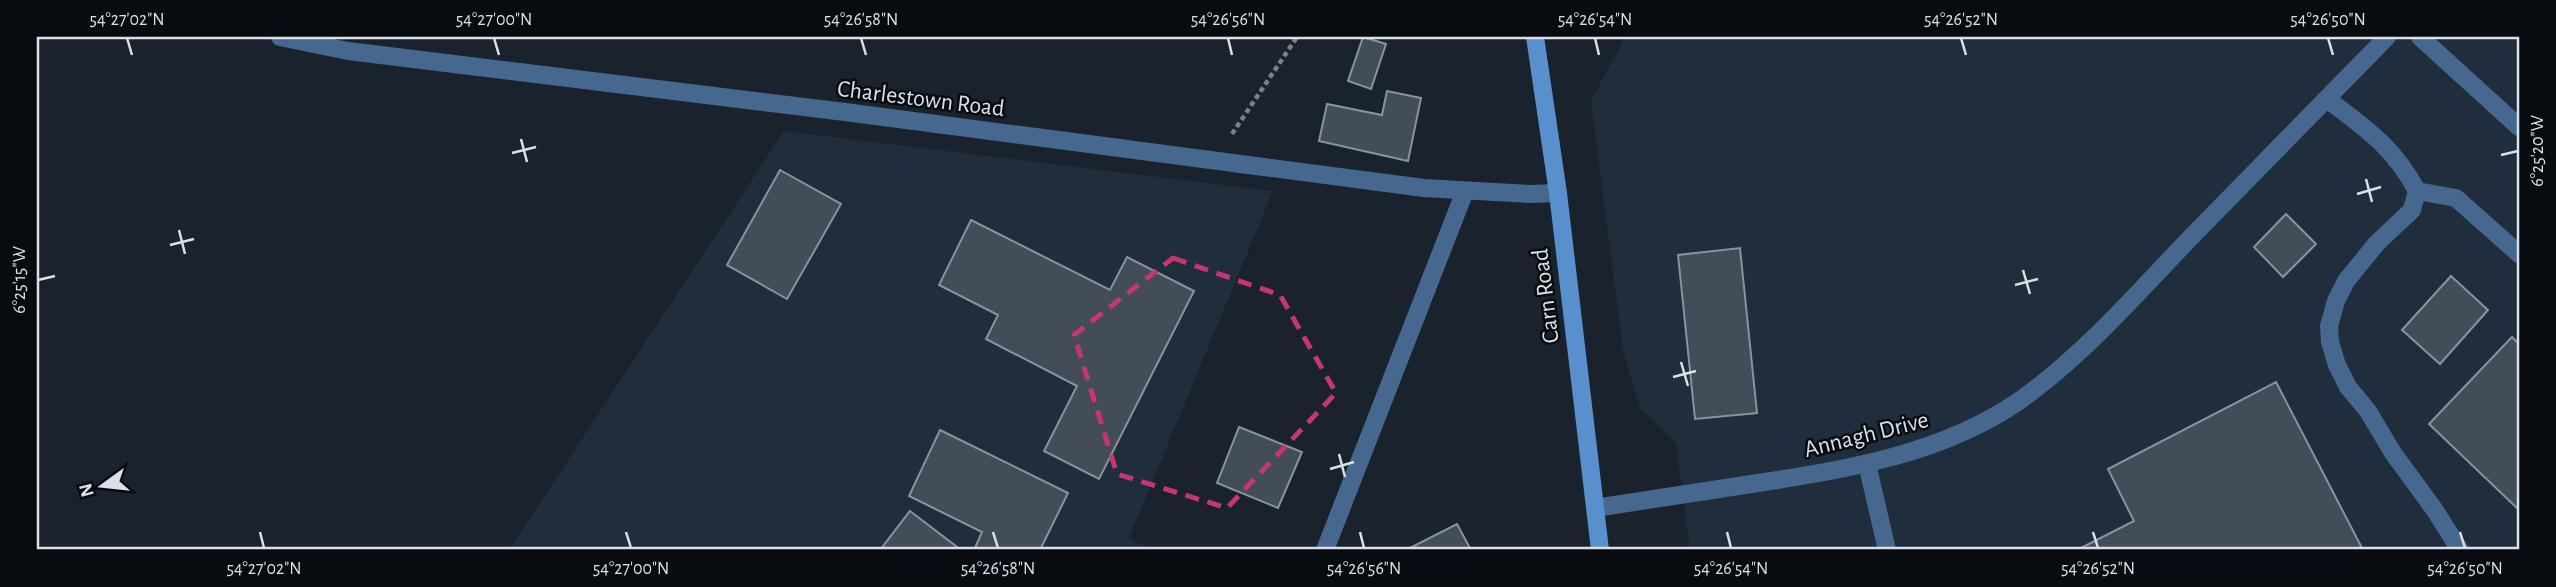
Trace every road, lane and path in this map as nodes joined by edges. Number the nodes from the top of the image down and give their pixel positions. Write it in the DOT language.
graph roads {
  1 [pos="280,37"];
  2 [pos="1297,37"];
  3 [pos="1535,37"];
  4 [pos="2387,37"];
  5 [pos="2420,37"];
  6 [pos="2327,99"];
  7 [pos="2519,127"];
  8 [pos="1214,160"];
  9 [pos="1465,191"];
  10 [pos="2417,191"];
  11 [pos="1558,193"];
  12 [pos="2519,254"];
  13 [pos="1867,464"];
  14 [pos="1595,508"];
  15 [pos="1325,550"];
  16 [pos="1600,550"];
  17 [pos="1888,550"];
  18 [pos="2460,550"];
  1 -- 8 [label="street, Charlestown Road"];
  2 -- 8 [label="path"];
  3 -- 11 [label="main road, Carn Road"];
  4 -- 6 [label="street, Annagh Drive"];
  5 -- 7 [label="street"];
  6 -- 10 [label="street"];
  6 -- 13 [label="street, Annagh Drive"];
  8 -- 9 [label="street, Charlestown Road"];
  9 -- 11 [label="street, Charlestown Road"];
  9 -- 15 [label="street"];
  10 -- 12 [label="street"];
  10 -- 18 [label="street"];
  11 -- 14 [label="main road, Carn Road"];
  13 -- 14 [label="street, Annagh Drive"];
  13 -- 17 [label="street"];
  14 -- 16 [label="main road, Carn Road"];
}
